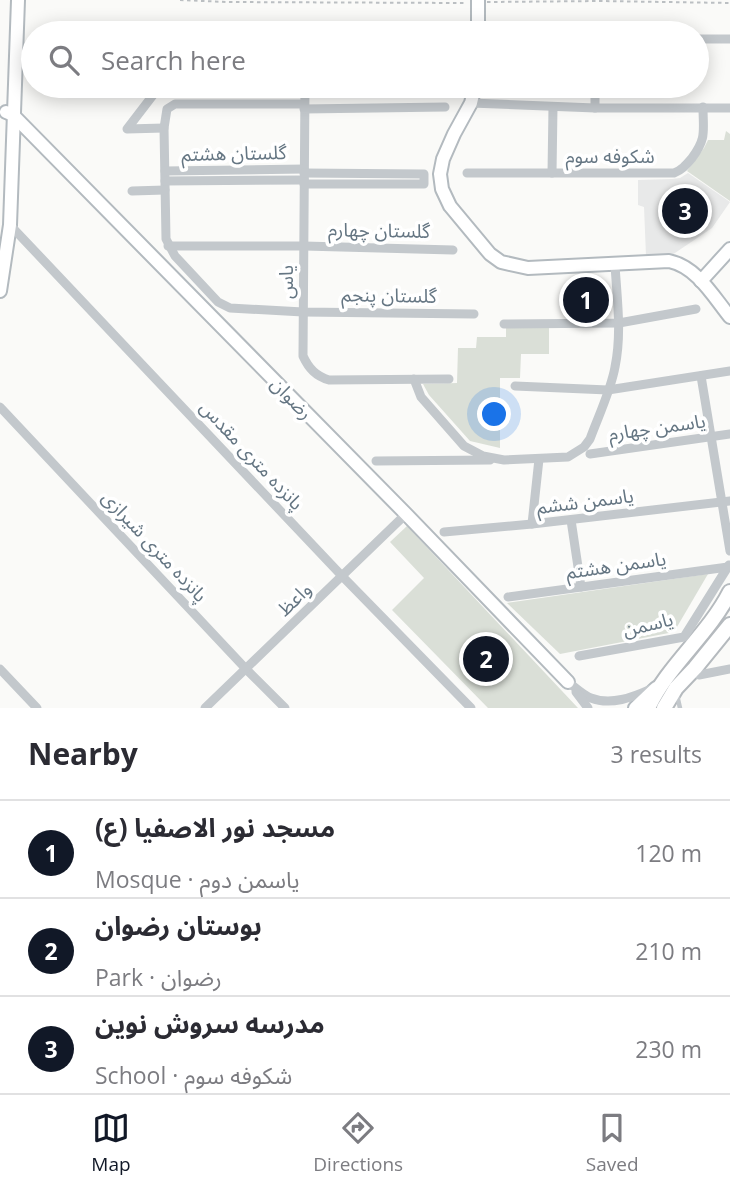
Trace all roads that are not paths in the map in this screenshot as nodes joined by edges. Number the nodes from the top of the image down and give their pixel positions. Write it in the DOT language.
graph roads {
  1 [pos="10,0"];
  2 [pos="18,0"];
  3 [pos="481,1"];
  4 [pos="479,21"];
  5 [pos="709,39"];
  6 [pos="730,39"];
  7 [pos="151,98"];
  8 [pos="304,98"];
  9 [pos="472,98"];
  10 [pos="595,98"];
  11 [pos="471,103"];
  12 [pos="304,106"];
  13 [pos="445,107"];
  14 [pos="553,107"];
  15 [pos="703,107"];
  16 [pos="595,108"];
  17 [pos="730,108"];
  18 [pos="10,113"];
  19 [pos="164,128"];
  20 [pos="467,173"];
  21 [pos="552,173"];
  22 [pos="304,176"];
  23 [pos="165,181"];
  24 [pos="132,191"];
  25 [pos="6,224"];
  26 [pos="0,237"];
  27 [pos="168,246"];
  28 [pos="304,246"];
  29 [pos="730,249"];
  30 [pos="453,250"];
  31 [pos="615,265"];
  32 [pos="701,282"];
  33 [pos="0,291"];
  34 [pos="696,309"];
  35 [pos="303,312"];
  36 [pos="474,314"];
  37 [pos="730,317"];
  38 [pos="619,323"];
  39 [pos="504,324"];
  40 [pos="730,372"];
  41 [pos="701,376"];
  42 [pos="414,379"];
  43 [pos="449,379"];
  44 [pos="515,386"];
  45 [pos="608,390"];
  46 [pos="0,407"];
  47 [pos="730,434"];
  48 [pos="711,437"];
  49 [pos="590,454"];
  50 [pos="539,458"];
  51 [pos="503,460"];
  52 [pos="376,461"];
  53 [pos="726,502"];
  54 [pos="406,514"];
  55 [pos="571,520"];
  56 [pos="532,524"];
  57 [pos="444,531"];
  58 [pos="730,551"];
  59 [pos="729,566"];
  60 [pos="342,576"];
  61 [pos="581,587"];
  62 [pos="730,592"];
  63 [pos="508,597"];
  64 [pos="730,626"];
  65 [pos="579,656"];
  66 [pos="0,668"];
  67 [pos="246,668"];
  68 [pos="730,669"];
  69 [pos="699,675"];
  70 [pos="568,682"];
  71 [pos="659,685"];
  72 [pos="676,688"];
  73 [pos="37,708"];
  74 [pos="205,708"];
  75 [pos="285,708"];
  76 [pos="471,708"];
  77 [pos="588,708"];
  78 [pos="635,708"];
  79 [pos="648,708"];
  80 [pos="664,708"];
  81 [pos="680,708"];
  1 -- 18 [label="main road"];
  2 -- 18 [label="main road"];
  3 -- 4 [label="main road"];
  5 -- 6 [label="street"];
  7 -- 19 [label="street"];
  8 -- 12 [label="street, یاس"];
  9 -- 11 [label="main road"];
  10 -- 16 [label="street"];
  11 -- 14 [label="street"];
  11 -- 31 [label="main road"];
  12 -- 13 [label="street"];
  12 -- 19 [label="street"];
  12 -- 22 [label="street, یاس"];
  14 -- 16 [label="street"];
  14 -- 21 [label="street"];
  15 -- 16 [label="street"];
  15 -- 17 [label="street"];
  15 -- 21 [label="street, شکوفه سوم"];
  18 -- 25 [label="main road"];
  18 -- 54 [label="main road, رضوان"];
  19 -- 23 [label="street"];
  20 -- 21 [label="street, شکوفه سوم"];
  22 -- 22 [label="street"];
  22 -- 23 [label="street, گلستان هشتم"];
  22 -- 28 [label="street, یاس"];
  23 -- 24 [label="street, گلستان هشتم"];
  23 -- 27 [label="street"];
  25 -- 26 [label="main road"];
  25 -- 33 [label="main road"];
  25 -- 60 [label="street, پانزده متری مقدس"];
  27 -- 28 [label="street, گلستان چهارم"];
  27 -- 35 [label="street, گلستان پنجم"];
  28 -- 30 [label="street, گلستان چهارم"];
  28 -- 35 [label="street, یاس"];
  29 -- 32 [label="main road"];
  31 -- 32 [label="main road"];
  31 -- 38 [label="street"];
  32 -- 37 [label="main road"];
  34 -- 38 [label="street"];
  35 -- 36 [label="street, گلستان پنجم"];
  35 -- 42 [label="street, یاس"];
  38 -- 39 [label="street"];
  38 -- 45 [label="street"];
  40 -- 41 [label="street"];
  41 -- 45 [label="street"];
  41 -- 48 [label="street"];
  42 -- 43 [label="street, یاس"];
  42 -- 51 [label="street"];
  44 -- 45 [label="street"];
  45 -- 50 [label="street"];
  46 -- 67 [label="street, پانزده متری شیرازی"];
  47 -- 48 [label="street, یاسمن چهارم"];
  48 -- 49 [label="street, یاسمن چهارم"];
  48 -- 53 [label="street"];
  50 -- 51 [label="street"];
  50 -- 56 [label="street"];
  51 -- 52 [label="street"];
  53 -- 55 [label="street, یاسمن ششم"];
  53 -- 58 [label="street"];
  54 -- 60 [label="street, واعظ"];
  54 -- 70 [label="main road, رضوان"];
  55 -- 56 [label="street, یاسمن ششم"];
  55 -- 61 [label="street"];
  56 -- 57 [label="street, یاسمن ششم"];
  59 -- 61 [label="street, یاسمن هشتم"];
  59 -- 65 [label="street, یاسمن"];
  60 -- 67 [label="street, واعظ"];
  60 -- 76 [label="street, پانزده متری مقدس"];
  61 -- 63 [label="street, یاسمن هشتم"];
  62 -- 71 [label="main road"];
  64 -- 72 [label="main road"];
  66 -- 73 [label="street"];
  67 -- 74 [label="street, واعظ"];
  67 -- 75 [label="street, پانزده متری شیرازی"];
  68 -- 69 [label="street"];
  70 -- 71 [label="street"];
  70 -- 77 [label="street"];
  71 -- 78 [label="main road"];
  71 -- 79 [label="main road"];
  72 -- 80 [label="main road"];
  72 -- 81 [label="lane"];
}
